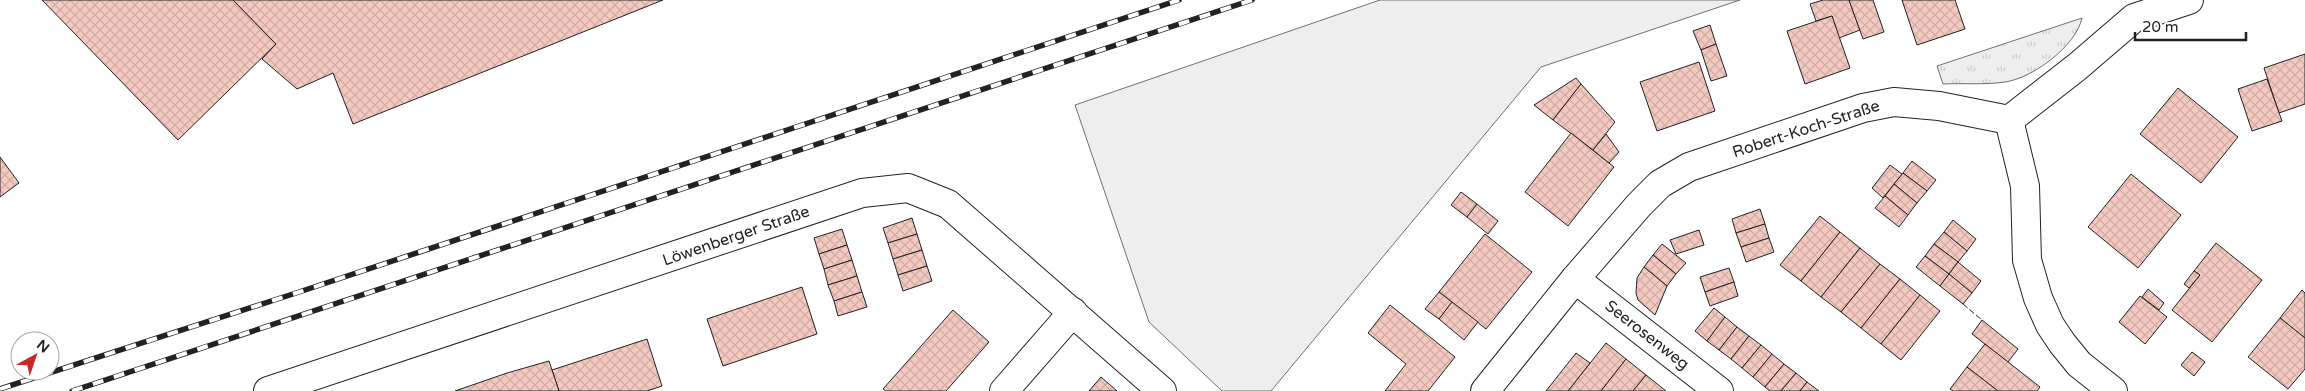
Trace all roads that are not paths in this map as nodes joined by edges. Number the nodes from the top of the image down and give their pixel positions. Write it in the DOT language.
graph roads {
  1 [pos="2189,0"];
  2 [pos="2009,120"];
  3 [pos="1575,278"];
  4 [pos="1074,312"];
  5 [pos="268,391"];
  6 [pos="1004,391"];
  7 [pos="1162,391"];
  8 [pos="1486,391"];
  9 [pos="1719,391"];
  10 [pos="2113,391"];
  1 -- 2 [label="street"];
  2 -- 3 [label="street, Robert-Koch-Straße"];
  2 -- 10 [label="street"];
  3 -- 8 [label="street, Robert-Koch-Straße"];
  3 -- 9 [label="street, Seerosenweg"];
  4 -- 5 [label="street, Löwenberger Straße"];
  4 -- 6 [label="street"];
  4 -- 7 [label="street, Löwenberger Straße"];
}
